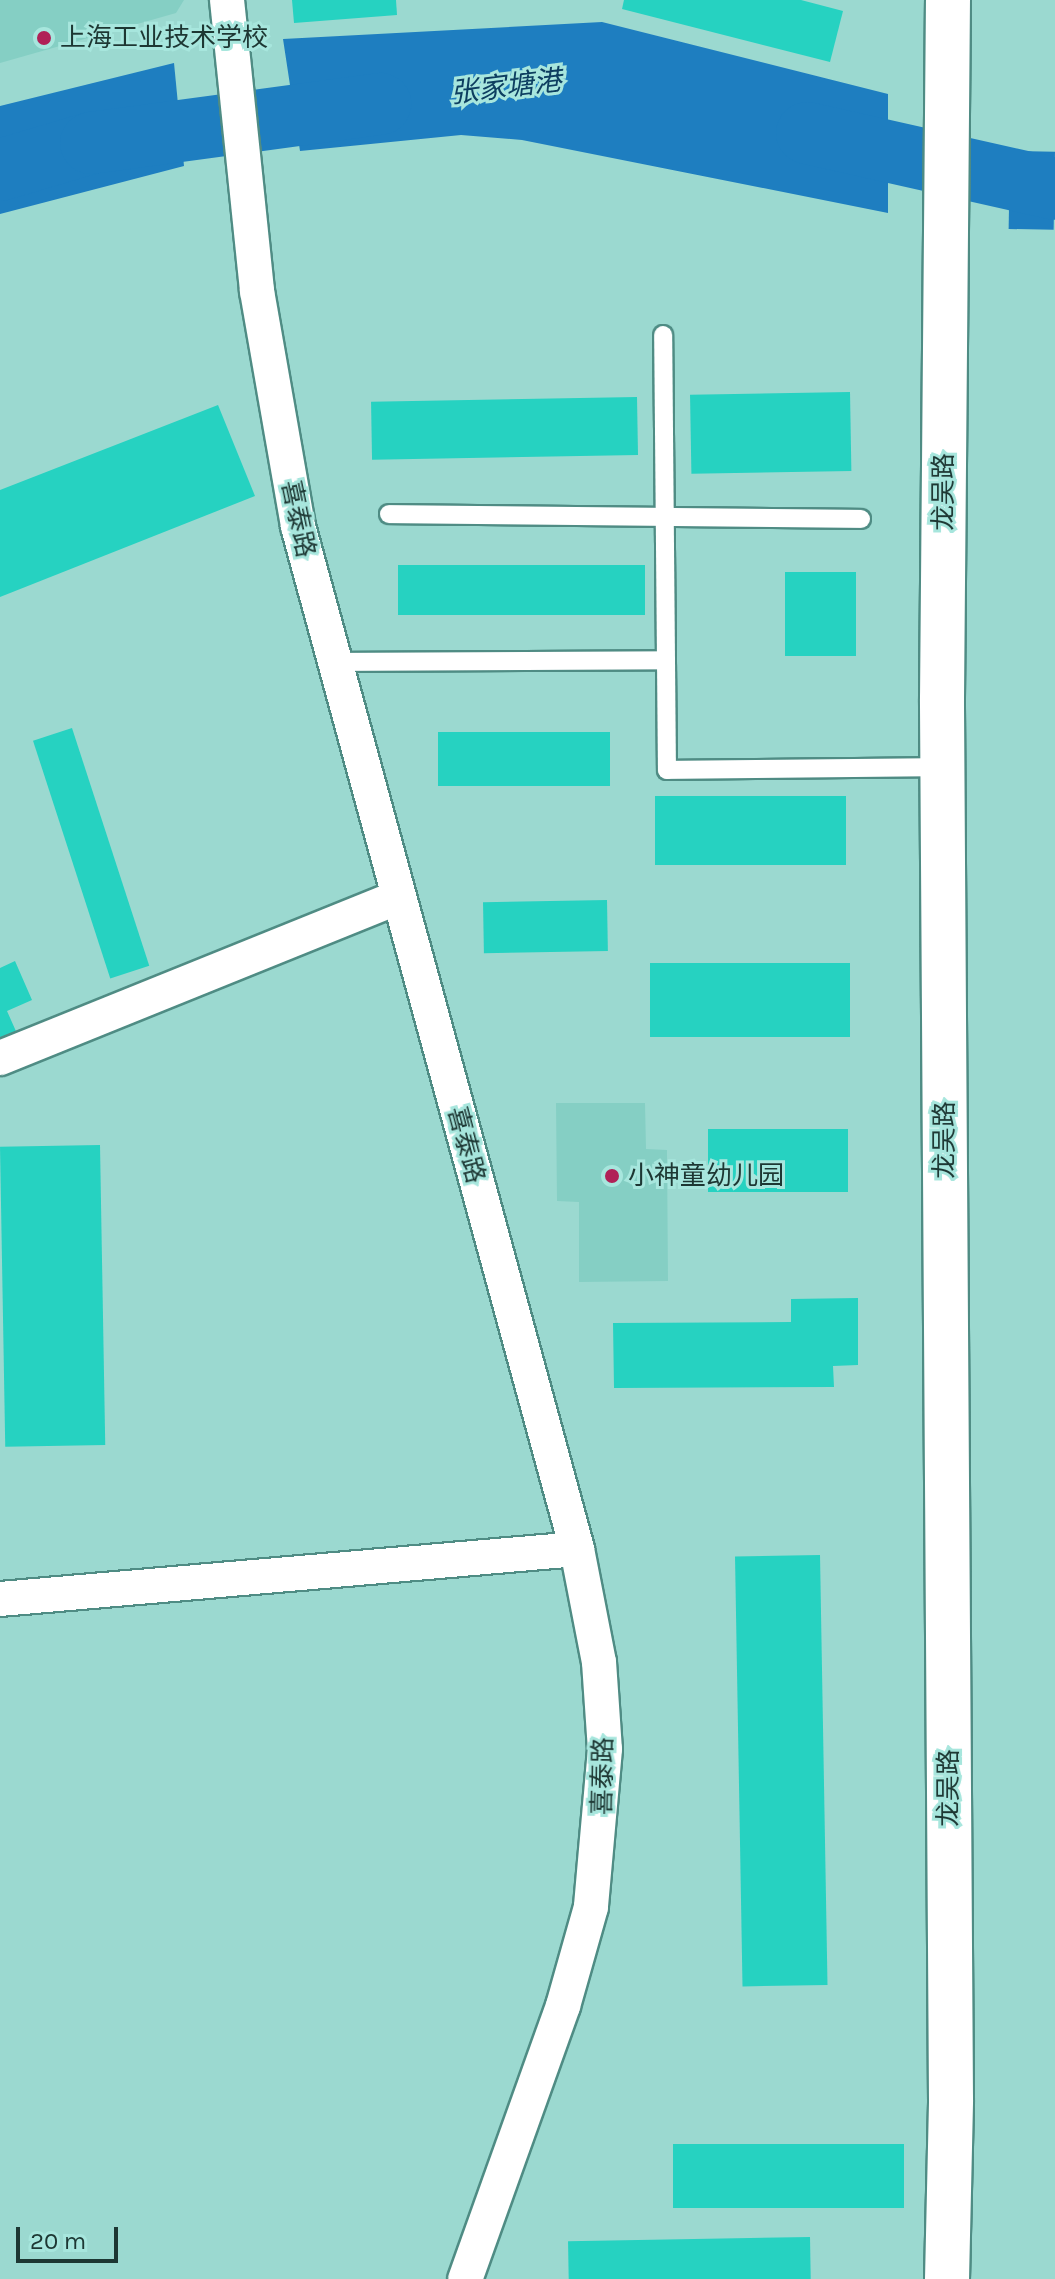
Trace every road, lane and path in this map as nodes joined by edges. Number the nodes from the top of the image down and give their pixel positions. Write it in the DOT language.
graph roads {
  1 [pos="948,0"];
  2 [pos="228,15"];
  3 [pos="663,335"];
  4 [pos="389,514"];
  5 [pos="665,517"];
  6 [pos="861,519"];
  7 [pos="666,660"];
  8 [pos="333,662"];
  9 [pos="943,767"];
  10 [pos="398,897"];
  11 [pos="0,1058"];
  12 [pos="577,1549"];
  13 [pos="0,1599"];
  14 [pos="465,2279"];
  15 [pos="947,2279"];
  1 -- 9 [label="main road, 龙吴路"];
  2 -- 8 [label="street, 喜泰路"];
  3 -- 5 [label="lane"];
  4 -- 5 [label="lane"];
  5 -- 6 [label="lane"];
  5 -- 7 [label="lane"];
  7 -- 8 [label="lane"];
  7 -- 9 [label="lane"];
  8 -- 10 [label="street, 喜泰路"];
  9 -- 15 [label="main road, 龙吴路"];
  10 -- 11 [label="street"];
  10 -- 12 [label="street, 喜泰路"];
  12 -- 13 [label="street"];
  12 -- 14 [label="street, 喜泰路"];
}
